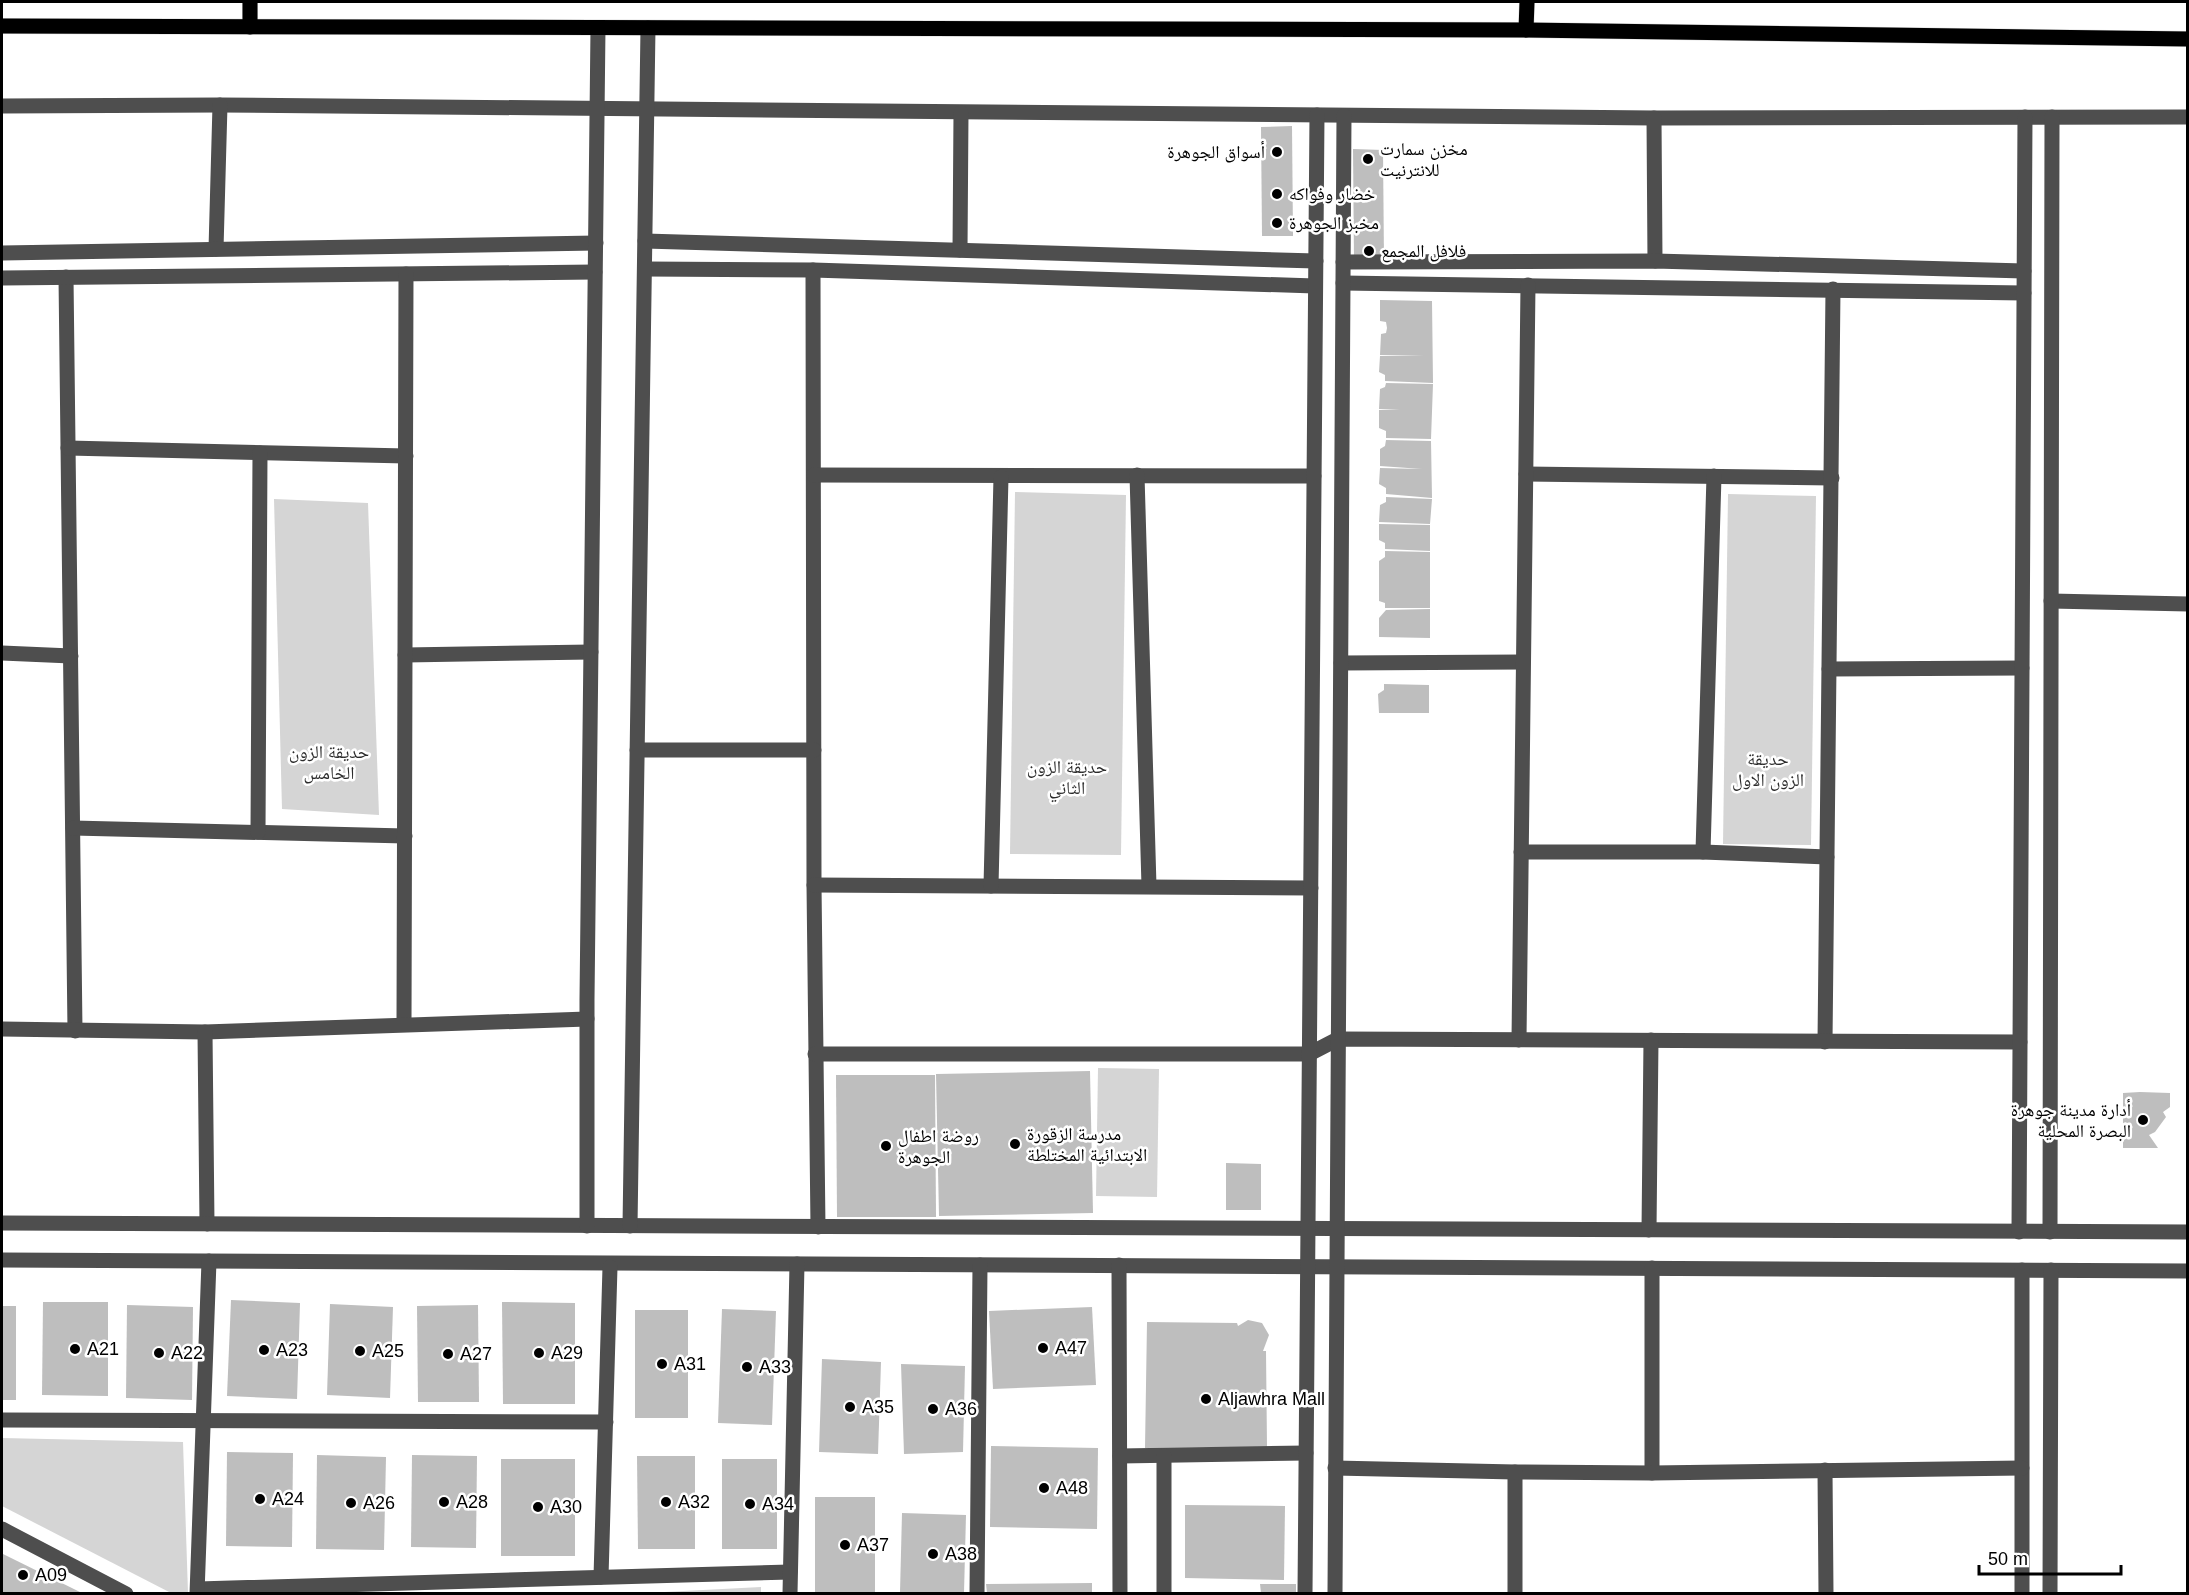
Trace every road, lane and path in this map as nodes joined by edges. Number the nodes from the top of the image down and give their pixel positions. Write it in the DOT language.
graph roads {
  1 [pos="250,2"];
  2 [pos="1527,2"];
  3 [pos="2,26"];
  4 [pos="250,27"];
  5 [pos="598,28"];
  6 [pos="648,28"];
  7 [pos="1526,30"];
  8 [pos="2187,39"];
  9 [pos="220,105"];
  10 [pos="2,106"];
  11 [pos="597,109"];
  12 [pos="647,109"];
  13 [pos="961,113"];
  14 [pos="1317,115"];
  15 [pos="1344,116"];
  16 [pos="2025,117"];
  17 [pos="2052,117"];
  18 [pos="2187,117"];
  19 [pos="1654,118"];
  20 [pos="645,241"];
  21 [pos="596,243"];
  22 [pos="216,249"];
  23 [pos="960,250"];
  24 [pos="2,253"];
  25 [pos="1655,261"];
  26 [pos="645,269"];
  27 [pos="813,270"];
  28 [pos="2024,271"];
  29 [pos="595,272"];
  30 [pos="1343,272"];
  31 [pos="1316,273"];
  32 [pos="406,274"];
  33 [pos="66,277"];
  34 [pos="2,278"];
  35 [pos="1528,285"];
  36 [pos="1833,289"];
  37 [pos="2024,293"];
  38 [pos="68,448"];
  39 [pos="260,453"];
  40 [pos="406,456"];
  41 [pos="1526,474"];
  42 [pos="814,475"];
  43 [pos="1137,475"];
  44 [pos="1314,476"];
  45 [pos="1714,476"];
  46 [pos="1001,477"];
  47 [pos="1832,478"];
  48 [pos="2051,601"];
  49 [pos="2187,604"];
  50 [pos="591,652"];
  51 [pos="2,653"];
  52 [pos="405,655"];
  53 [pos="71,656"];
  54 [pos="1523,662"];
  55 [pos="1341,663"];
  56 [pos="2022,668"];
  57 [pos="1829,669"];
  58 [pos="637,750"];
  59 [pos="814,750"];
  60 [pos="73,828"];
  61 [pos="258,832"];
  62 [pos="405,836"];
  63 [pos="1521,852"];
  64 [pos="1703,852"];
  65 [pos="1827,857"];
  66 [pos="814,885"];
  67 [pos="991,885"];
  68 [pos="1149,886"];
  69 [pos="1311,888"];
  70 [pos="587,1019"];
  71 [pos="404,1023"];
  72 [pos="2,1029"];
  73 [pos="75,1031"];
  74 [pos="205,1032"];
  75 [pos="1338,1039"];
  76 [pos="1519,1040"];
  77 [pos="1651,1040"];
  78 [pos="1825,1042"];
  79 [pos="2020,1042"];
  80 [pos="815,1054"];
  81 [pos="1309,1054"];
  82 [pos="2,1223"];
  83 [pos="207,1224"];
  84 [pos="588,1226"];
  85 [pos="630,1226"];
  86 [pos="818,1227"];
  87 [pos="1308,1229"];
  88 [pos="1337,1229"];
  89 [pos="1649,1230"];
  90 [pos="2019,1232"];
  91 [pos="2050,1232"];
  92 [pos="2187,1232"];
  93 [pos="2,1260"];
  94 [pos="209,1261"];
  95 [pos="797,1264"];
  96 [pos="980,1265"];
  97 [pos="1119,1265"];
  98 [pos="1308,1266"];
  99 [pos="610,1267"];
  100 [pos="1336,1267"];
  101 [pos="1652,1268"];
  102 [pos="2022,1270"];
  103 [pos="2051,1270"];
  104 [pos="2187,1271"];
  105 [pos="2,1420"];
  106 [pos="203,1421"];
  107 [pos="606,1422"];
  108 [pos="1306,1453"];
  109 [pos="1120,1456"];
  110 [pos="1164,1456"];
  111 [pos="1335,1468"];
  112 [pos="2022,1468"];
  113 [pos="1825,1470"];
  114 [pos="1515,1472"];
  115 [pos="1652,1473"];
  116 [pos="2,1529"];
  117 [pos="790,1572"];
  118 [pos="601,1577"];
  119 [pos="197,1591"];
  120 [pos="126,1593"];
  121 [pos="790,1593"];
  122 [pos="977,1593"];
  123 [pos="1120,1593"];
  124 [pos="1164,1593"];
  125 [pos="1305,1593"];
  126 [pos="1335,1593"];
  127 [pos="1515,1593"];
  128 [pos="1826,1593"];
  129 [pos="2022,1593"];
  130 [pos="2050,1593"];
  1 -- 4 [label="main road"];
  2 -- 7 [label="main road"];
  3 -- 4 [label="main road"];
  4 -- 5 [label="main road"];
  5 -- 6 [label="main road"];
  5 -- 11 [label="street"];
  6 -- 7 [label="main road"];
  6 -- 12 [label="street"];
  7 -- 8 [label="main road"];
  9 -- 10 [label="street"];
  9 -- 11 [label="street"];
  9 -- 22 [label="street"];
  11 -- 12 [label="street"];
  11 -- 21 [label="street"];
  12 -- 13 [label="street"];
  12 -- 20 [label="street"];
  13 -- 14 [label="street"];
  13 -- 23 [label="street"];
  14 -- 15 [label="street"];
  14 -- 31 [label="street"];
  15 -- 19 [label="street"];
  15 -- 30 [label="street"];
  16 -- 17 [label="street"];
  16 -- 19 [label="street"];
  16 -- 28 [label="street"];
  17 -- 18 [label="street"];
  17 -- 48 [label="street"];
  19 -- 25 [label="street"];
  20 -- 23 [label="street"];
  20 -- 26 [label="street"];
  21 -- 22 [label="street"];
  21 -- 29 [label="street"];
  22 -- 24 [label="street"];
  23 -- 31 [label="street"];
  25 -- 28 [label="street"];
  25 -- 30 [label="street"];
  26 -- 27 [label="street"];
  26 -- 58 [label="street"];
  27 -- 31 [label="street"];
  27 -- 42 [label="street"];
  28 -- 37 [label="street"];
  29 -- 32 [label="street"];
  29 -- 50 [label="street"];
  30 -- 31 [label="street"];
  30 -- 35 [label="street"];
  30 -- 55 [label="street"];
  31 -- 44 [label="street"];
  32 -- 33 [label="street"];
  32 -- 40 [label="street"];
  33 -- 34 [label="street"];
  33 -- 38 [label="street"];
  35 -- 36 [label="street"];
  35 -- 41 [label="street"];
  36 -- 37 [label="street"];
  36 -- 47 [label="street"];
  37 -- 56 [label="street"];
  38 -- 39 [label="street"];
  38 -- 53 [label="street"];
  39 -- 40 [label="street"];
  39 -- 61 [label="street"];
  40 -- 52 [label="street"];
  41 -- 45 [label="street"];
  41 -- 54 [label="street"];
  42 -- 46 [label="street"];
  42 -- 59 [label="street"];
  43 -- 44 [label="street"];
  43 -- 46 [label="street"];
  43 -- 68 [label="street"];
  44 -- 69 [label="street"];
  45 -- 47 [label="street"];
  45 -- 64 [label="street"];
  46 -- 67 [label="street"];
  47 -- 57 [label="street"];
  48 -- 49 [label="street"];
  48 -- 91 [label="street"];
  50 -- 52 [label="street"];
  50 -- 70 [label="street"];
  51 -- 53 [label="street"];
  52 -- 62 [label="street"];
  53 -- 60 [label="street"];
  54 -- 55 [label="street"];
  54 -- 63 [label="street"];
  55 -- 75 [label="street"];
  56 -- 57 [label="street"];
  56 -- 79 [label="street"];
  57 -- 65 [label="street"];
  58 -- 59 [label="street"];
  58 -- 85 [label="street"];
  59 -- 66 [label="street"];
  60 -- 61 [label="street"];
  60 -- 73 [label="street"];
  61 -- 62 [label="street"];
  62 -- 71 [label="street"];
  63 -- 64 [label="street"];
  63 -- 76 [label="street"];
  64 -- 65 [label="street"];
  65 -- 78 [label="street"];
  66 -- 67 [label="street"];
  66 -- 80 [label="street"];
  67 -- 68 [label="street"];
  68 -- 69 [label="street"];
  69 -- 81 [label="street"];
  70 -- 71 [label="street"];
  70 -- 84 [label="street"];
  71 -- 74 [label="street"];
  72 -- 73 [label="street"];
  73 -- 74 [label="street"];
  74 -- 83 [label="street"];
  75 -- 76 [label="street"];
  75 -- 81 [label="street"];
  75 -- 88 [label="street"];
  76 -- 77 [label="street"];
  77 -- 78 [label="street"];
  77 -- 89 [label="street"];
  78 -- 79 [label="street"];
  79 -- 90 [label="street"];
  80 -- 81 [label="street"];
  80 -- 86 [label="street"];
  81 -- 87 [label="street"];
  82 -- 83 [label="street"];
  83 -- 84 [label="street"];
  84 -- 85 [label="street"];
  85 -- 86 [label="street"];
  86 -- 87 [label="street"];
  87 -- 88 [label="street"];
  87 -- 98 [label="street"];
  88 -- 89 [label="street"];
  88 -- 100 [label="street"];
  89 -- 90 [label="street"];
  90 -- 91 [label="street"];
  91 -- 92 [label="street"];
  93 -- 94 [label="street"];
  94 -- 95 [label="street"];
  94 -- 106 [label="street"];
  95 -- 96 [label="street"];
  95 -- 117 [label="street"];
  96 -- 97 [label="street"];
  96 -- 122 [label="street"];
  97 -- 98 [label="street"];
  97 -- 109 [label="street"];
  98 -- 100 [label="street"];
  98 -- 108 [label="street"];
  99 -- 107 [label="street"];
  100 -- 101 [label="street"];
  100 -- 111 [label="street"];
  101 -- 102 [label="street"];
  101 -- 115 [label="street"];
  102 -- 103 [label="street"];
  102 -- 112 [label="street"];
  103 -- 104 [label="street"];
  103 -- 130 [label="street"];
  105 -- 106 [label="street"];
  106 -- 107 [label="street"];
  106 -- 119 [label="street"];
  107 -- 118 [label="street"];
  108 -- 110 [label="street"];
  108 -- 125 [label="street"];
  109 -- 110 [label="street"];
  109 -- 123 [label="street"];
  110 -- 124 [label="street"];
  111 -- 114 [label="street"];
  111 -- 126 [label="street"];
  112 -- 113 [label="street"];
  112 -- 129 [label="street"];
  113 -- 115 [label="street"];
  113 -- 128 [label="street"];
  114 -- 115 [label="street"];
  114 -- 127 [label="street"];
  116 -- 120 [label="street"];
  117 -- 118 [label="street"];
  117 -- 121 [label="street"];
  118 -- 119 [label="street"];
}
